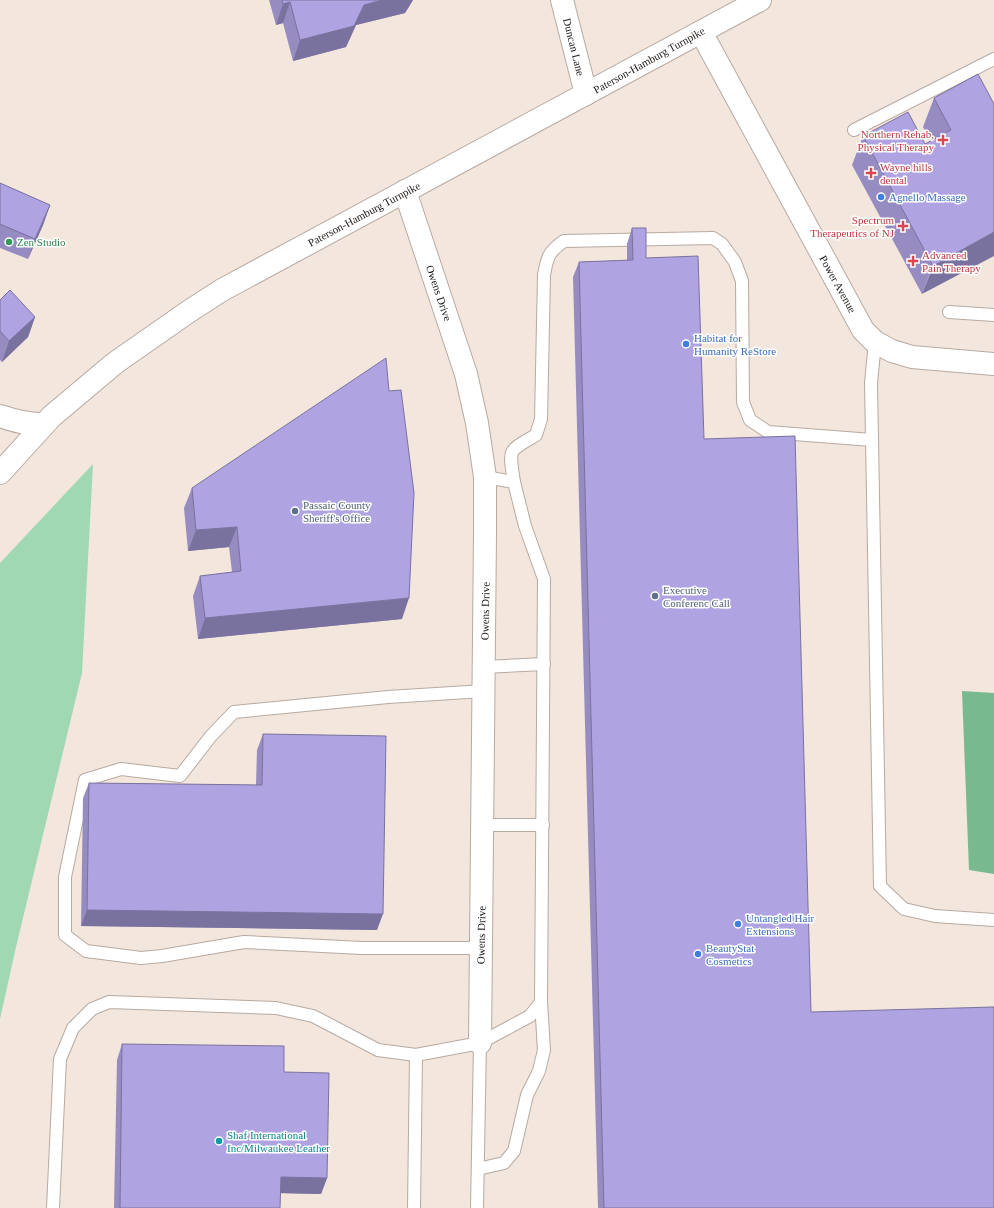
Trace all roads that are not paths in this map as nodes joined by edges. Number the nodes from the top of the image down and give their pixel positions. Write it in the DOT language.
graph roads {
  1 [pos="562,0"];
  2 [pos="760,0"];
  3 [pos="701,32"];
  4 [pos="994,59"];
  5 [pos="586,94"];
  6 [pos="854,130"];
  7 [pos="405,192"];
  8 [pos="949,312"];
  9 [pos="994,315"];
  10 [pos="875,342"];
  11 [pos="994,364"];
  12 [pos="0,416"];
  13 [pos="44,424"];
  14 [pos="872,440"];
  15 [pos="0,473"];
  16 [pos="484,478"];
  17 [pos="514,482"];
  18 [pos="544,664"];
  19 [pos="484,667"];
  20 [pos="484,691"];
  21 [pos="543,825"];
  22 [pos="482,826"];
  23 [pos="994,920"];
  24 [pos="481,948"];
  25 [pos="541,1002"];
  26 [pos="480,1043"];
  27 [pos="416,1056"];
  28 [pos="478,1169"];
  29 [pos="53,1208"];
  30 [pos="414,1208"];
  31 [pos="477,1208"];
  1 -- 5 [label="street, Duncan Lane"];
  2 -- 3 [label="street, Paterson-Hamburg Turnpike"];
  3 -- 5 [label="street, Paterson-Hamburg Turnpike"];
  3 -- 10 [label="street, Power Avenue"];
  4 -- 6 [label="lane"];
  5 -- 7 [label="street, Paterson-Hamburg Turnpike"];
  7 -- 13 [label="street, Paterson-Hamburg Turnpike"];
  7 -- 16 [label="street, Owens Drive"];
  8 -- 9 [label="lane"];
  10 -- 11 [label="street, Power Avenue"];
  10 -- 14 [label="lane"];
  12 -- 13 [label="street"];
  13 -- 15 [label="street, Paterson-Hamburg Turnpike"];
  14 -- 17 [label="lane"];
  14 -- 23 [label="lane"];
  16 -- 17 [label="lane"];
  16 -- 19 [label="street, Owens Drive"];
  17 -- 18 [label="lane"];
  18 -- 19 [label="lane"];
  18 -- 21 [label="lane"];
  19 -- 20 [label="street, Owens Drive"];
  20 -- 22 [label="street, Owens Drive"];
  20 -- 24 [label="lane"];
  21 -- 22 [label="lane"];
  21 -- 25 [label="lane"];
  22 -- 24 [label="street, Owens Drive"];
  24 -- 26 [label="street, Owens Drive"];
  25 -- 26 [label="lane"];
  25 -- 28 [label="lane"];
  26 -- 27 [label="lane"];
  26 -- 28 [label="lane"];
  27 -- 29 [label="lane"];
  27 -- 30 [label="lane"];
  28 -- 31 [label="lane"];
}
